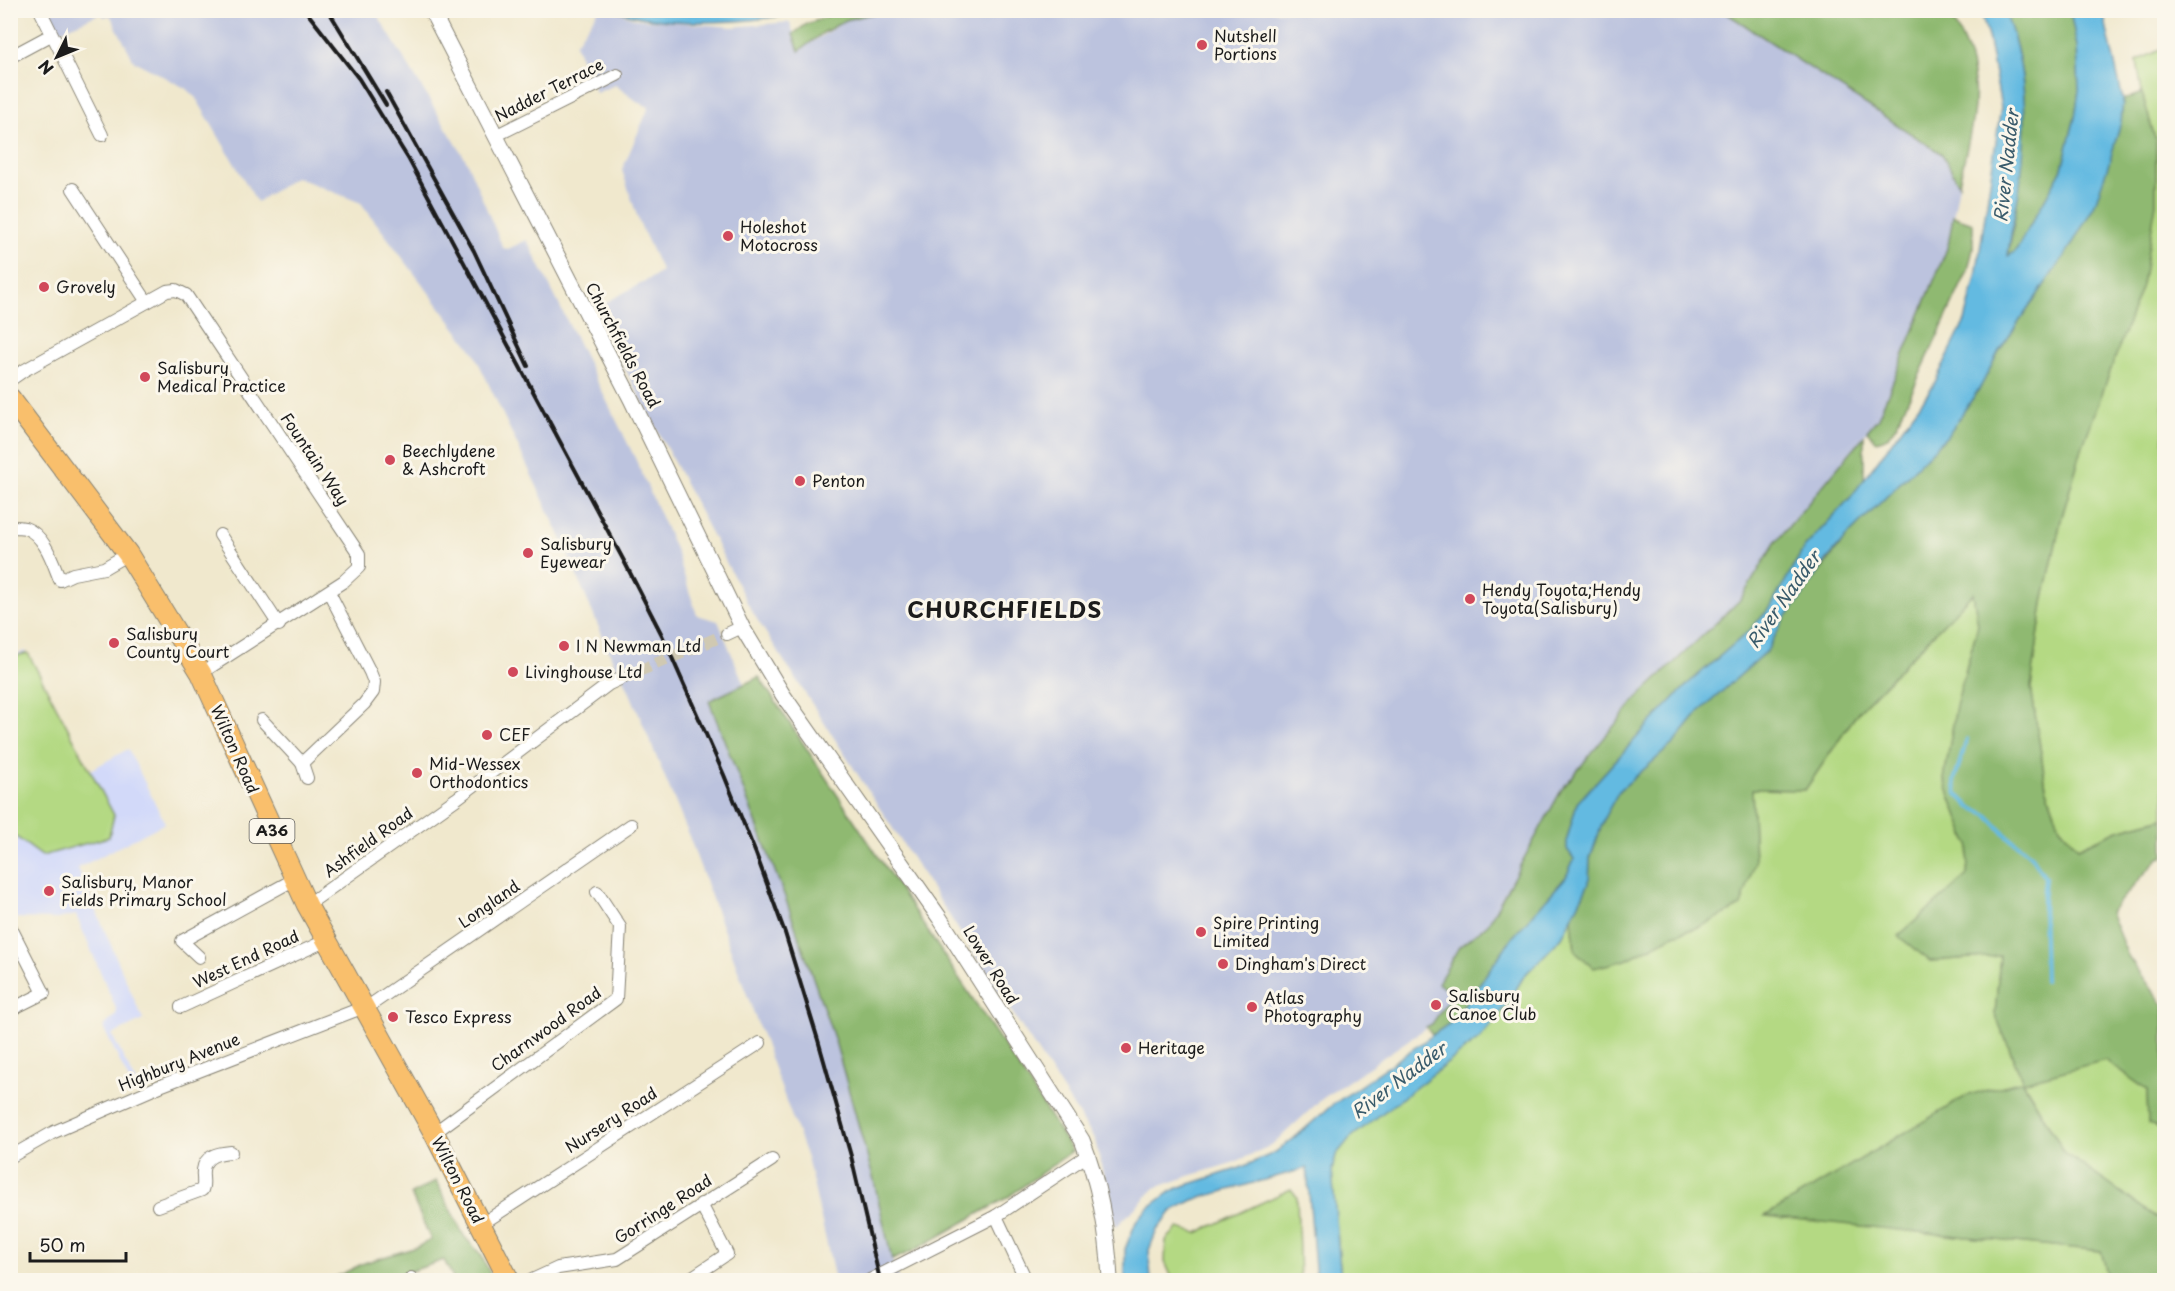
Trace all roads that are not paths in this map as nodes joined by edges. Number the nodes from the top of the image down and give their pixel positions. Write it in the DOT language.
graph roads {
  1 [pos="40,10"];
  2 [pos="431,10"];
  3 [pos="51,35"];
  4 [pos="10,57"];
  5 [pos="617,75"];
  6 [pos="102,135"];
  7 [pos="495,136"];
  8 [pos="73,189"];
  9 [pos="147,302"];
  10 [pos="10,380"];
  11 [pos="10,398"];
  12 [pos="10,527"];
  13 [pos="220,535"];
  14 [pos="128,554"];
  15 [pos="329,592"];
  16 [pos="279,625"];
  17 [pos="742,627"];
  18 [pos="727,634"];
  19 [pos="201,673"];
  20 [pos="622,678"];
  21 [pos="783,695"];
  22 [pos="262,720"];
  23 [pos="302,763"];
  24 [pos="307,778"];
  25 [pos="631,825"];
  26 [pos="295,879"];
  27 [pos="597,892"];
  28 [pos="307,905"];
  29 [pos="10,926"];
  30 [pos="325,941"];
  31 [pos="199,957"];
  32 [pos="181,1007"];
  33 [pos="364,1008"];
  34 [pos="10,1010"];
  35 [pos="760,1043"];
  36 [pos="434,1133"];
  37 [pos="231,1152"];
  38 [pos="1088,1155"];
  39 [pos="10,1157"];
  40 [pos="772,1160"];
  41 [pos="701,1204"];
  42 [pos="158,1206"];
  43 [pos="996,1216"];
  44 [pos="480,1225"];
  45 [pos="509,1281"];
  46 [pos="532,1281"];
  47 [pos="688,1281"];
  48 [pos="870,1281"];
  49 [pos="1026,1281"];
  50 [pos="1110,1281"];
  1 -- 3 [label="street"];
  2 -- 7 [label="street, Churchfields Road"];
  3 -- 4 [label="street"];
  3 -- 6 [label="street"];
  5 -- 7 [label="street, Nadder Terrace"];
  7 -- 17 [label="street, Churchfields Road"];
  8 -- 9 [label="street"];
  9 -- 10 [label="street, Fountain Way"];
  9 -- 15 [label="street, Fountain Way"];
  11 -- 14 [label="highway, Wilton Road / A36"];
  12 -- 14 [label="street"];
  13 -- 16 [label="street"];
  14 -- 19 [label="highway, Wilton Road / A36"];
  15 -- 16 [label="street, Fountain Way"];
  15 -- 23 [label="street"];
  16 -- 19 [label="street, Fountain Way"];
  17 -- 18 [label="street"];
  17 -- 21 [label="street, Churchfields Road"];
  19 -- 26 [label="highway, Wilton Road / A36"];
  20 -- 28 [label="street, Ashfield Road"];
  21 -- 38 [label="street, Lower Road"];
  22 -- 23 [label="street"];
  23 -- 24 [label="street"];
  25 -- 33 [label="street, Longland"];
  26 -- 28 [label="highway, Wilton Road / A36"];
  26 -- 31 [label="street"];
  27 -- 36 [label="street, Charnwood Road"];
  28 -- 30 [label="highway, Wilton Road / A36"];
  29 -- 34 [label="street"];
  30 -- 32 [label="street, West End Road"];
  30 -- 33 [label="highway, Wilton Road / A36"];
  33 -- 36 [label="highway, Wilton Road / A36"];
  33 -- 39 [label="street, Highbury Avenue"];
  35 -- 44 [label="street, Nursery Road"];
  36 -- 44 [label="highway, Wilton Road / A36"];
  37 -- 42 [label="street"];
  38 -- 43 [label="street"];
  38 -- 50 [label="street, Lower Road"];
  40 -- 41 [label="street, Gorringe Road"];
  41 -- 46 [label="street, Gorringe Road"];
  41 -- 47 [label="street"];
  43 -- 48 [label="street"];
  43 -- 49 [label="street"];
  44 -- 45 [label="highway, Wilton Road / A36"];
}
